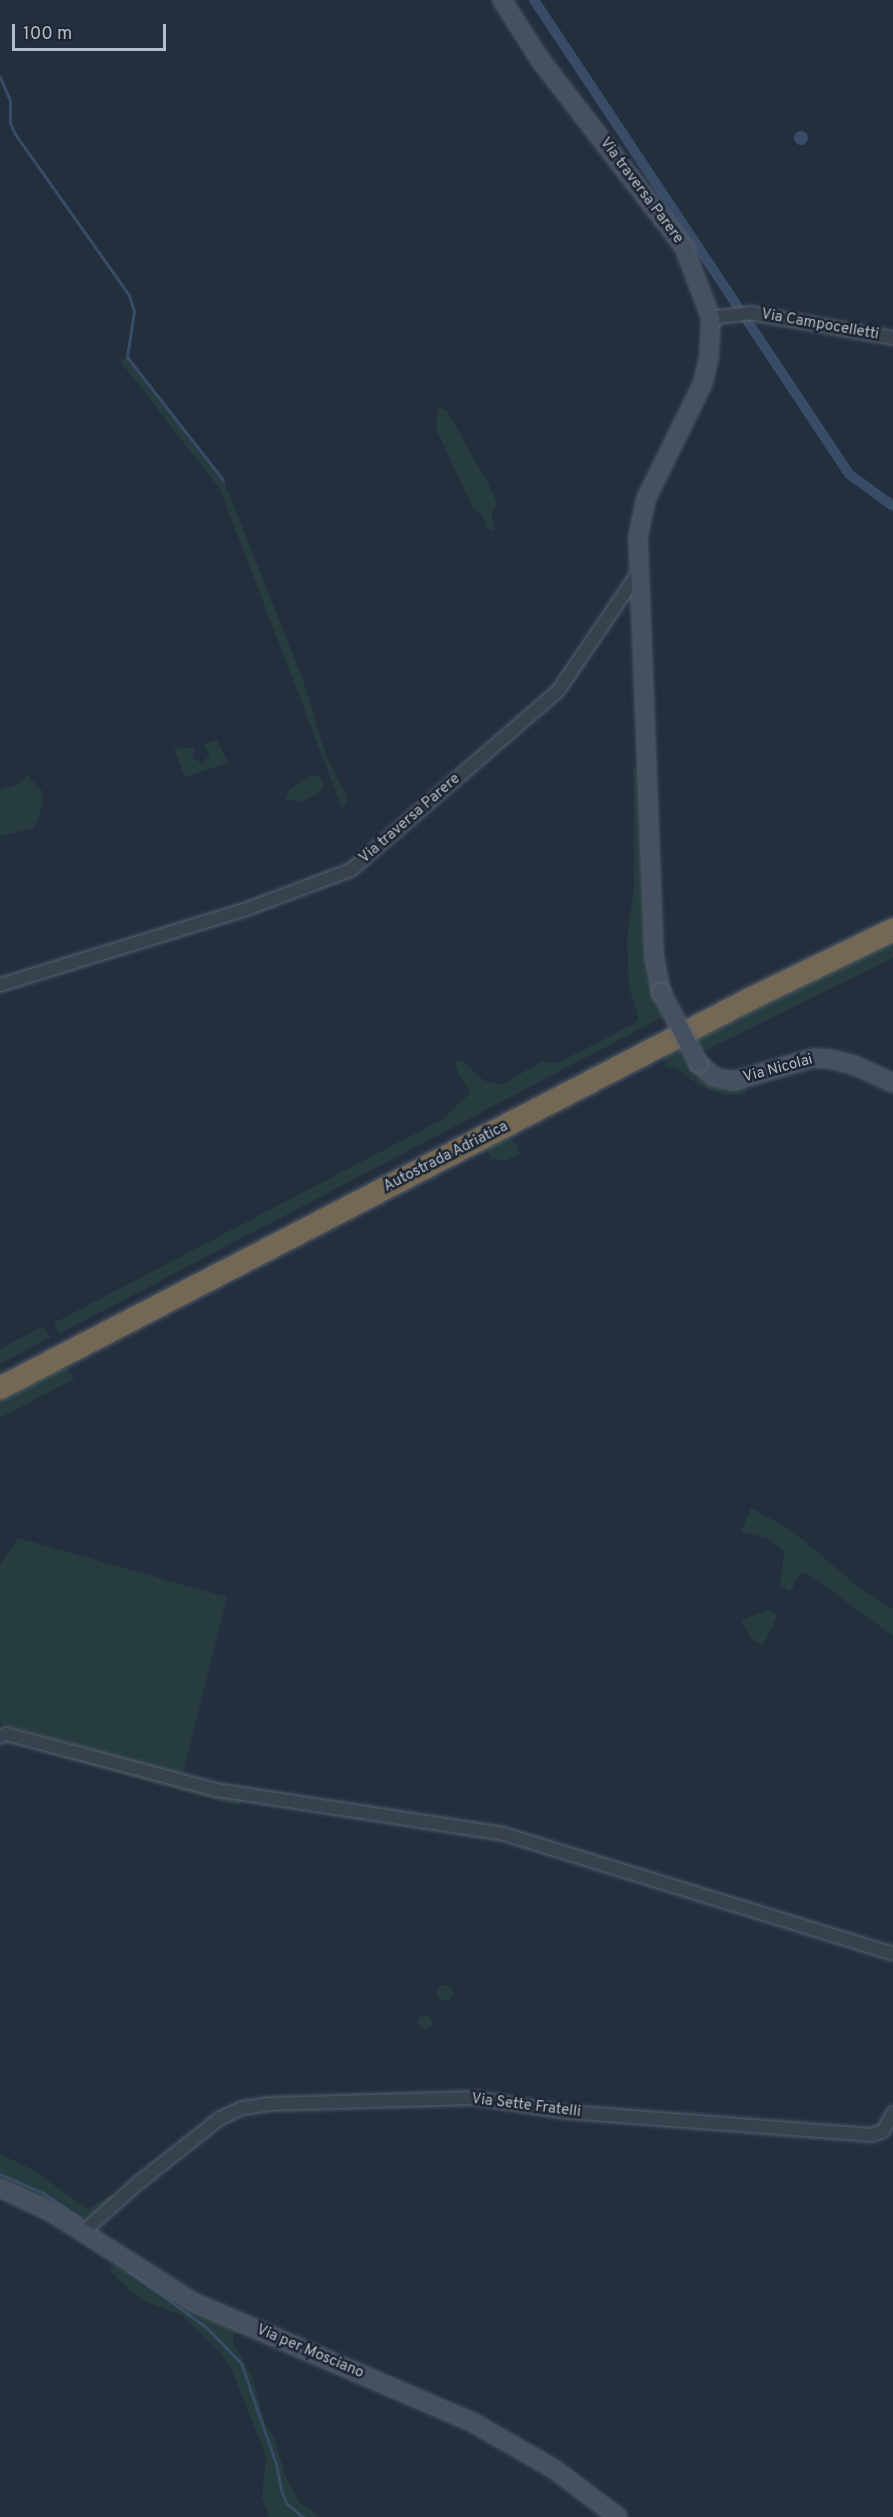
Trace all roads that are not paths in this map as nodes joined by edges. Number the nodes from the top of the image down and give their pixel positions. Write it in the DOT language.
graph roads {
  1 [pos="502,0"];
  2 [pos="711,318"];
  3 [pos="893,338"];
  4 [pos="639,572"];
  5 [pos="893,915"];
  6 [pos="893,930"];
  7 [pos="0,985"];
  8 [pos="699,1064"];
  9 [pos="893,1083"];
  10 [pos="0,1373"];
  11 [pos="0,1388"];
  12 [pos="0,1737"];
  13 [pos="893,1954"];
  14 [pos="893,2113"];
  15 [pos="0,2188"];
  16 [pos="83,2232"];
  17 [pos="618,2517"];
  1 -- 2 [label="street, Via traversa Parere"];
  2 -- 3 [label="street, Via Campocelletti"];
  2 -- 4 [label="street, Via traversa Parere"];
  4 -- 7 [label="street, Via traversa Parere"];
  4 -- 8 [label="street, Via traversa Parere, bridge"];
  5 -- 10 [label="highway, Autostrada Adriatica"];
  6 -- 11 [label="highway, Autostrada Adriatica"];
  8 -- 9 [label="street, Via Nicolai"];
  12 -- 13 [label="street"];
  14 -- 16 [label="street, Via Sette Fratelli"];
  15 -- 16 [label="street, Via per Mosciano"];
  16 -- 17 [label="street, Via per Mosciano"];
}
